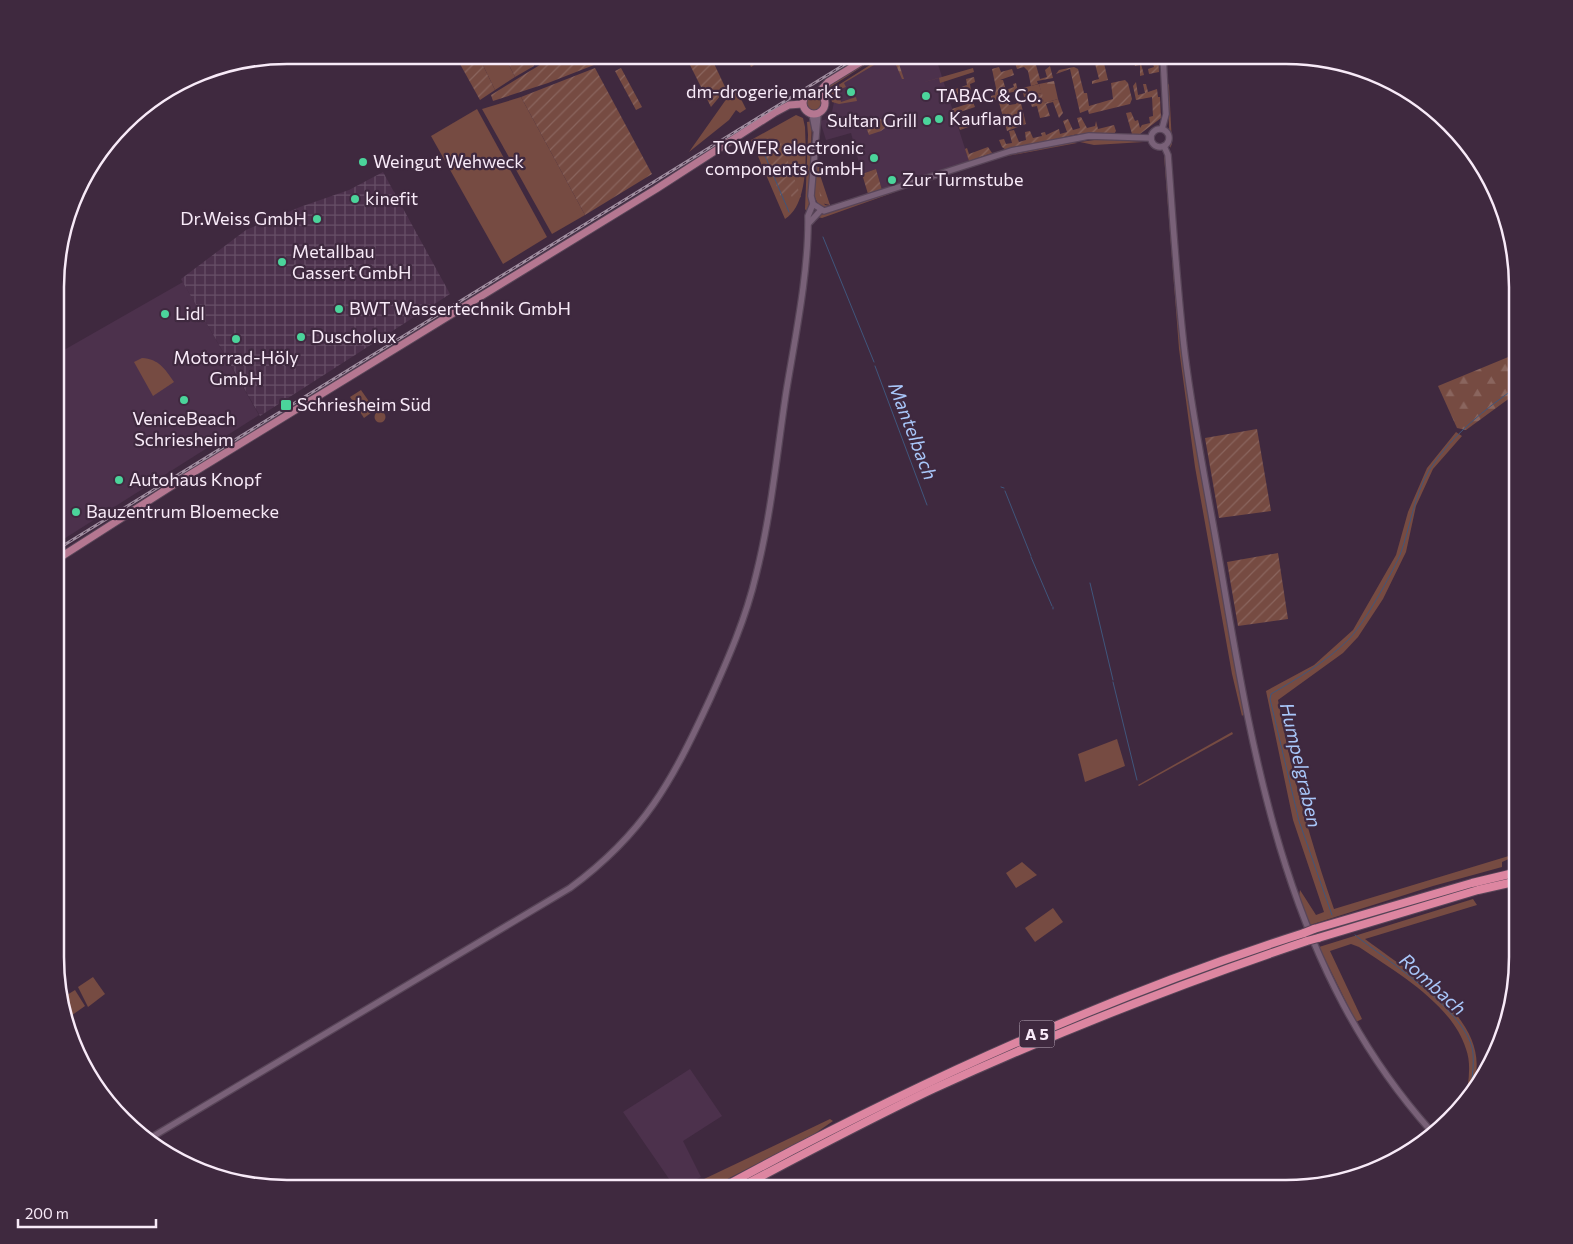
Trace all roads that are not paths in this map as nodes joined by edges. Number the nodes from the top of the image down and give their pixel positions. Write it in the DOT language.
graph roads {
  1 [pos="857,64"];
  2 [pos="1163,64"];
  3 [pos="818,93"];
  4 [pos="802,104"];
  5 [pos="815,114"];
  6 [pos="1162,129"];
  7 [pos="1151,138"];
  8 [pos="1164,146"];
  9 [pos="813,202"];
  10 [pos="821,210"];
  11 [pos="809,223"];
  12 [pos="64,555"];
  13 [pos="1509,869"];
  14 [pos="1509,874"];
  15 [pos="1472,883"];
  16 [pos="1509,883"];
  17 [pos="1429,1128"];
  18 [pos="154,1136"];
  19 [pos="737,1180"];
  20 [pos="754,1180"];
  1 -- 3 [label="main road"];
  2 -- 6 [label="street"];
  3 -- 4 [label="main road"];
  3 -- 5 [label="main road"];
  4 -- 5 [label="main road"];
  4 -- 12 [label="main road"];
  5 -- 9 [label="street"];
  6 -- 7 [label="street"];
  6 -- 8 [label="street"];
  7 -- 8 [label="street"];
  7 -- 10 [label="street"];
  8 -- 17 [label="street"];
  9 -- 10 [label="street"];
  9 -- 11 [label="street"];
  10 -- 11 [label="street"];
  11 -- 18 [label="street"];
  13 -- 15 [label="highway"];
  14 -- 15 [label="highway, A 5"];
  15 -- 19 [label="highway, A 5, bridge"];
  16 -- 20 [label="highway, A 5, bridge"];
}
